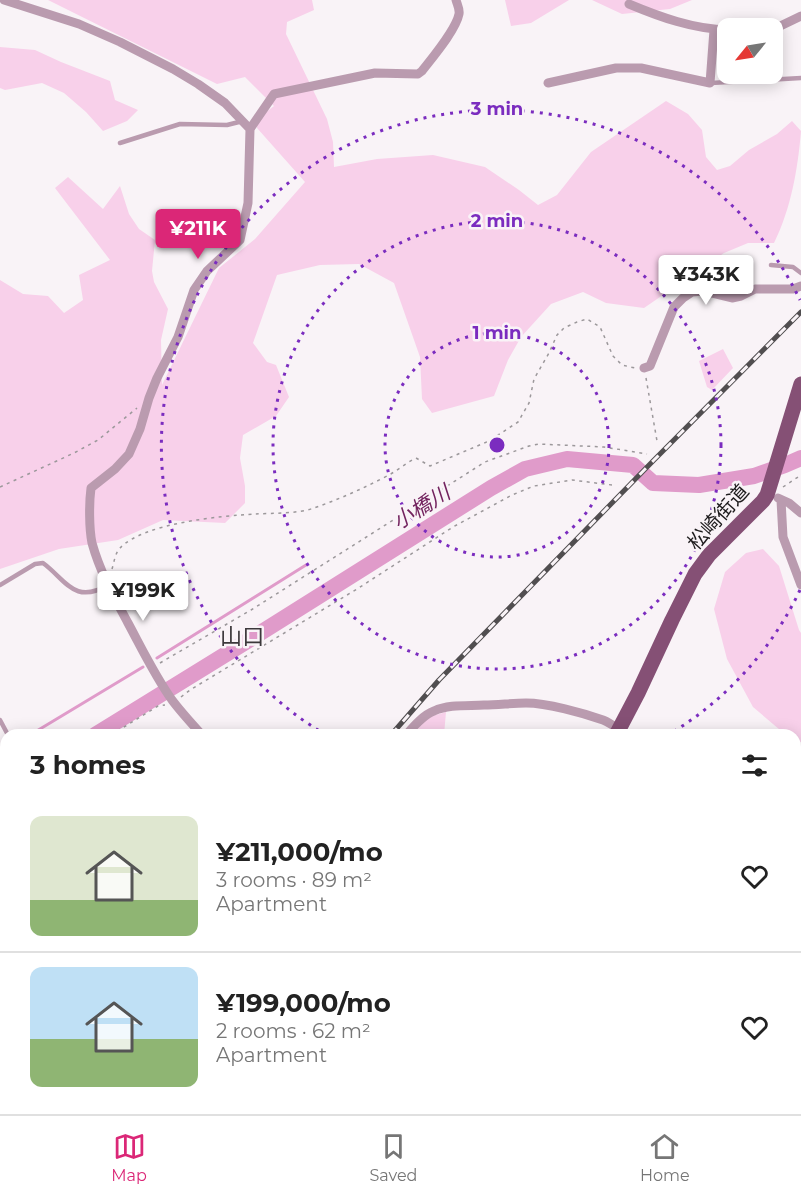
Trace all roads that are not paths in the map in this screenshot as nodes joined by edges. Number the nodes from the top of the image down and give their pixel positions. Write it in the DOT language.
graph roads {
  1 [pos="4,0"];
  2 [pos="456,0"];
  3 [pos="629,4"];
  4 [pos="801,16"];
  5 [pos="783,25"];
  6 [pos="714,30"];
  7 [pos="801,78"];
  8 [pos="548,83"];
  9 [pos="710,83"];
  10 [pos="243,121"];
  11 [pos="250,129"];
  12 [pos="120,143"];
  13 [pos="771,265"];
  14 [pos="801,273"];
  15 [pos="801,286"];
  16 [pos="644,368"];
  17 [pos="801,384"];
  18 [pos="772,495"];
  19 [pos="801,513"];
  20 [pos="0,585"];
  21 [pos="108,585"];
  22 [pos="801,585"];
  23 [pos="197,729"];
  24 [pos="412,729"];
  25 [pos="615,729"];
  26 [pos="619,729"];
  27 [pos="0,1049"];
  28 [pos="0,1072"];
  1 -- 10 [label="street"];
  2 -- 11 [label="street"];
  3 -- 6 [label="street"];
  4 -- 5 [label="street"];
  6 -- 9 [label="street"];
  7 -- 9 [label="lane"];
  8 -- 9 [label="street"];
  10 -- 11 [label="street"];
  10 -- 12 [label="lane"];
  11 -- 21 [label="street"];
  13 -- 14 [label="lane"];
  15 -- 16 [label="street"];
  17 -- 18 [label="main road, 松崎街道"];
  18 -- 19 [label="street"];
  18 -- 22 [label="street"];
  18 -- 26 [label="main road, 松崎街道"];
  20 -- 21 [label="lane"];
  21 -- 23 [label="street"];
  24 -- 25 [label="street"];
  27 -- 28 [label="lane"];
}
